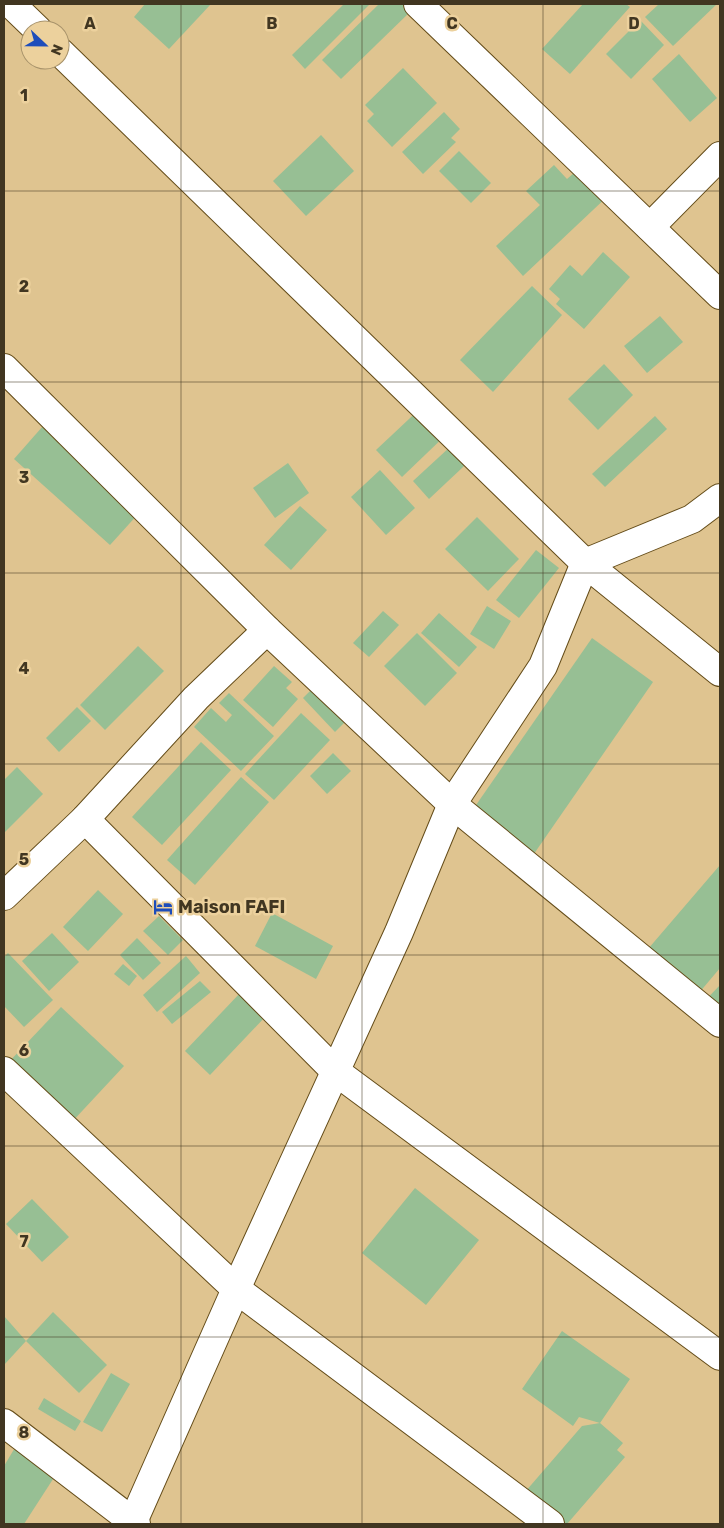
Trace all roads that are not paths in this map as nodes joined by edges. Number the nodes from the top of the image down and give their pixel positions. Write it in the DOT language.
graph roads {
  1 [pos="11,4"];
  2 [pos="433,9"];
  3 [pos="28,20"];
  4 [pos="70,62"];
  5 [pos="720,156"];
  6 [pos="650,228"];
  7 [pos="720,295"];
  8 [pos="4,368"];
  9 [pos="720,498"];
  10 [pos="585,564"];
  11 [pos="267,630"];
  12 [pos="720,672"];
  13 [pos="452,804"];
  14 [pos="85,819"];
  15 [pos="4,896"];
  16 [pos="720,1023"];
  17 [pos="4,1071"];
  18 [pos="335,1071"];
  19 [pos="236,1289"];
  20 [pos="720,1356"];
  21 [pos="4,1423"];
  22 [pos="134,1524"];
  23 [pos="550,1524"];
  1 -- 3 [label="street"];
  2 -- 6 [label="street"];
  4 -- 10 [label="street"];
  5 -- 6 [label="street"];
  6 -- 7 [label="street"];
  8 -- 11 [label="street"];
  9 -- 10 [label="street"];
  10 -- 12 [label="street"];
  10 -- 13 [label="street"];
  11 -- 13 [label="street"];
  11 -- 14 [label="street"];
  13 -- 16 [label="street"];
  13 -- 18 [label="street"];
  14 -- 15 [label="street"];
  14 -- 18 [label="street"];
  17 -- 19 [label="street"];
  18 -- 19 [label="street"];
  18 -- 20 [label="street"];
  19 -- 22 [label="street"];
  19 -- 23 [label="street"];
  21 -- 22 [label="street"];
}
